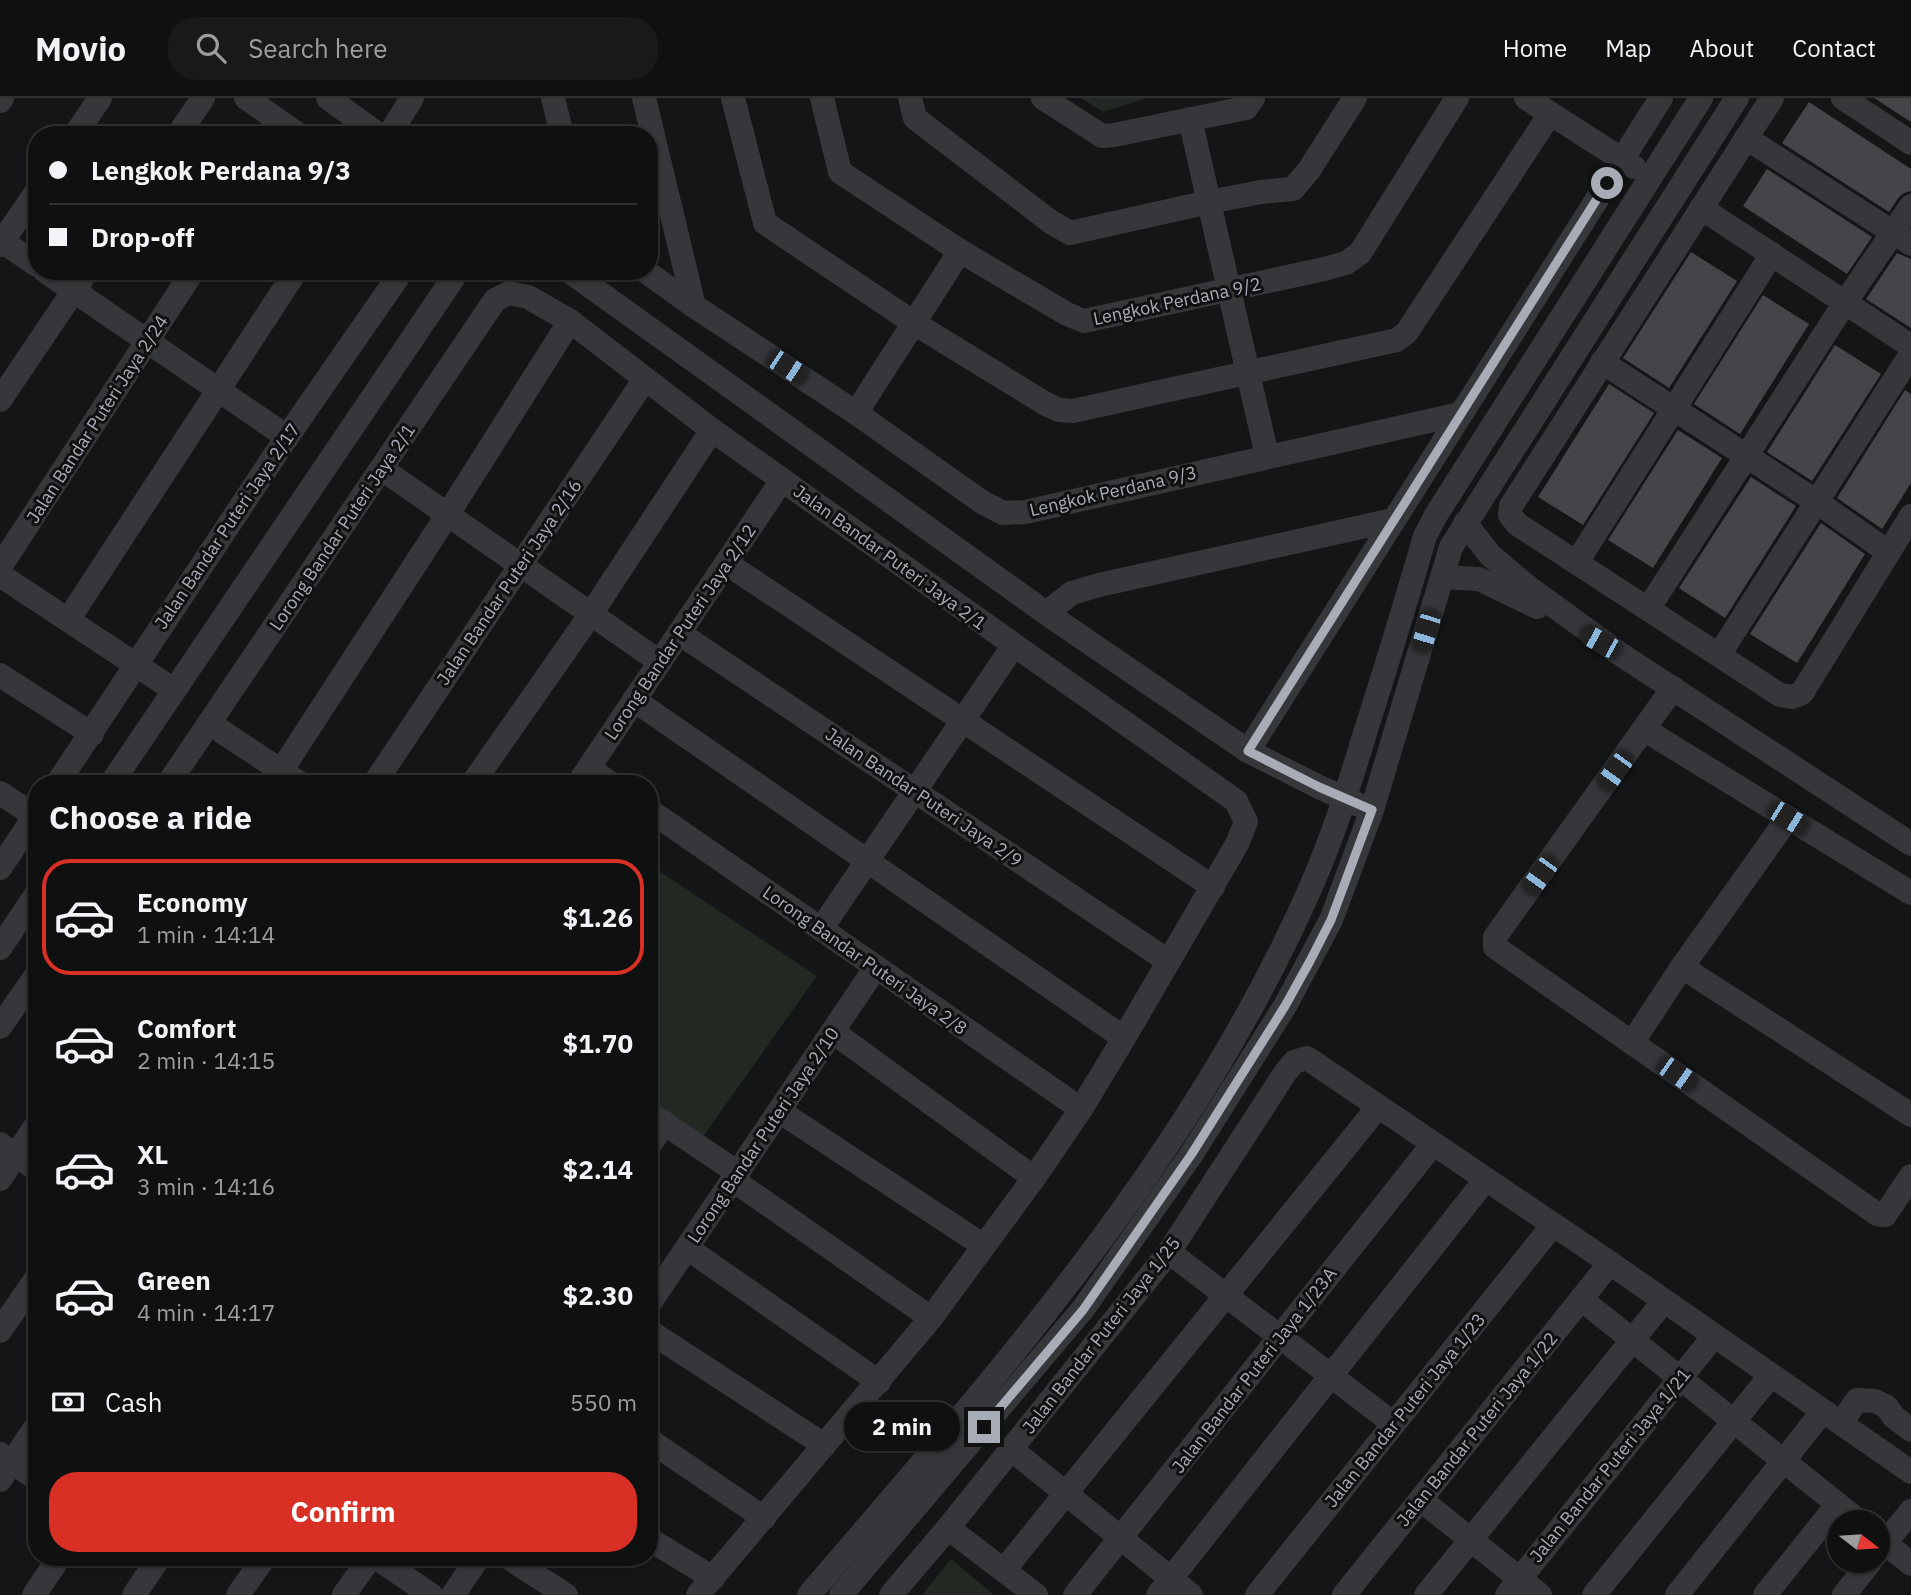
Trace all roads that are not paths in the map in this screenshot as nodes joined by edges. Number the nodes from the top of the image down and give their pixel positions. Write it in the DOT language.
graph roads {
  1 [pos="100,98"];
  2 [pos="203,98"];
  3 [pos="246,98"];
  4 [pos="328,98"];
  5 [pos="412,98"];
  6 [pos="553,98"];
  7 [pos="644,98"];
  8 [pos="733,98"];
  9 [pos="821,98"];
  10 [pos="910,98"];
  11 [pos="1043,98"];
  12 [pos="1253,98"];
  13 [pos="1355,98"];
  14 [pos="1457,98"];
  15 [pos="1525,98"];
  16 [pos="1661,98"];
  17 [pos="1701,98"];
  18 [pos="1737,98"];
  19 [pos="1772,98"];
  20 [pos="1843,98"];
  21 [pos="1550,114"];
  22 [pos="1190,119"];
  23 [pos="81,126"];
  24 [pos="184,126"];
  25 [pos="282,126"];
  26 [pos="367,126"];
  27 [pos="395,126"];
  28 [pos="560,126"];
  29 [pos="651,126"];
  30 [pos="1746,138"];
  31 [pos="1911,143"];
  32 [pos="658,156"];
  33 [pos="1622,160"];
  34 [pos="1651,178"];
  35 [pos="1209,202"];
  36 [pos="28,204"];
  37 [pos="1911,206"];
  38 [pos="1701,208"];
  39 [pos="1902,238"];
  40 [pos="1,242"];
  41 [pos="960,251"];
  42 [pos="1772,254"];
  43 [pos="28,259"];
  44 [pos="187,280"];
  45 [pos="290,280"];
  46 [pos="396,280"];
  47 [pos="452,280"];
  48 [pos="582,280"];
  49 [pos="658,280"];
  50 [pos="80,281"];
  51 [pos="1230,289"];
  52 [pos="528,297"];
  53 [pos="1844,304"];
  54 [pos="694,306"];
  55 [pos="570,321"];
  56 [pos="914,323"];
  57 [pos="148,341"];
  58 [pos="1911,346"];
  59 [pos="1911,354"];
  60 [pos="1602,362"];
  61 [pos="1248,373"];
  62 [pos="645,379"];
  63 [pos="218,390"];
  64 [pos="0,400"];
  65 [pos="1674,410"];
  66 [pos="856,413"];
  67 [pos="1460,414"];
  68 [pos="712,430"];
  69 [pos="287,436"];
  70 [pos="1267,456"];
  71 [pos="1747,457"];
  72 [pos="382,468"];
  73 [pos="782,480"];
  74 [pos="1817,502"];
  75 [pos="448,514"];
  76 [pos="1911,516"];
  77 [pos="1393,520"];
  78 [pos="1465,523"];
  79 [pos="1888,552"];
  80 [pos="1577,562"];
  81 [pos="726,563"];
  82 [pos="521,564"];
  83 [pos="0,567"];
  84 [pos="0,575"];
  85 [pos="1442,577"];
  86 [pos="1648,609"];
  87 [pos="1046,612"];
  88 [pos="591,614"];
  89 [pos="68,620"];
  90 [pos="679,633"];
  91 [pos="1014,645"];
  92 [pos="1620,654"];
  93 [pos="1719,654"];
  94 [pos="660,662"];
  95 [pos="135,664"];
  96 [pos="0,675"];
  97 [pos="1673,688"];
  98 [pos="174,690"];
  99 [pos="634,700"];
  100 [pos="963,721"];
  101 [pos="209,723"];
  102 [pos="1645,730"];
  103 [pos="92,734"];
  104 [pos="1248,751"];
  105 [pos="63,775"];
  106 [pos="117,775"];
  107 [pos="174,775"];
  108 [pos="288,775"];
  109 [pos="292,775"];
  110 [pos="380,775"];
  111 [pos="478,775"];
  112 [pos="584,775"];
  113 [pos="915,791"];
  114 [pos="0,793"];
  115 [pos="1345,798"];
  116 [pos="28,810"];
  117 [pos="1372,810"];
  118 [pos="658,816"];
  119 [pos="1788,818"];
  120 [pos="28,827"];
  121 [pos="1911,844"];
  122 [pos="867,862"];
  123 [pos="0,868"];
  124 [pos="1213,887"];
  125 [pos="1911,893"];
  126 [pos="28,906"];
  127 [pos="821,929"];
  128 [pos="0,948"];
  129 [pos="1168,961"];
  130 [pos="876,967"];
  131 [pos="1682,967"];
  132 [pos="28,987"];
  133 [pos="0,1027"];
  134 [pos="833,1032"];
  135 [pos="1124,1038"];
  136 [pos="1632,1043"];
  137 [pos="1378,1107"];
  138 [pos="1081,1109"];
  139 [pos="779,1111"];
  140 [pos="1911,1115"];
  141 [pos="658,1119"];
  142 [pos="28,1132"];
  143 [pos="1433,1144"];
  144 [pos="8,1150"];
  145 [pos="28,1164"];
  146 [pos="735,1176"];
  147 [pos="1911,1176"];
  148 [pos="1034,1178"];
  149 [pos="0,1179"];
  150 [pos="1486,1179"];
  151 [pos="1553,1225"];
  152 [pos="984,1246"];
  153 [pos="687,1248"];
  154 [pos="1169,1252"];
  155 [pos="1610,1263"];
  156 [pos="28,1290"];
  157 [pos="658,1291"];
  158 [pos="1226,1295"];
  159 [pos="1581,1299"];
  160 [pos="1664,1301"];
  161 [pos="931,1318"];
  162 [pos="0,1331"];
  163 [pos="1714,1336"];
  164 [pos="658,1337"];
  165 [pos="1280,1337"];
  166 [pos="1632,1340"];
  167 [pos="1771,1375"];
  168 [pos="1331,1376"];
  169 [pos="1680,1378"];
  170 [pos="879,1382"];
  171 [pos="1832,1417"];
  172 [pos="1734,1422"];
  173 [pos="1394,1424"];
  174 [pos="1911,1430"];
  175 [pos="28,1436"];
  176 [pos="824,1445"];
  177 [pos="658,1446"];
  178 [pos="1011,1449"];
  179 [pos="1783,1461"];
  180 [pos="4,1465"];
  181 [pos="1911,1472"];
  182 [pos="28,1475"];
  183 [pos="1066,1494"];
  184 [pos="1421,1500"];
  185 [pos="1837,1505"];
  186 [pos="1844,1510"];
  187 [pos="1911,1511"];
  188 [pos="764,1518"];
  189 [pos="948,1528"];
  190 [pos="1890,1535"];
  191 [pos="1120,1538"];
  192 [pos="1471,1540"];
  193 [pos="658,1547"];
  194 [pos="1890,1554"];
  195 [pos="1911,1564"];
  196 [pos="54,1566"];
  197 [pos="154,1566"];
  198 [pos="258,1566"];
  199 [pos="364,1566"];
  200 [pos="389,1566"];
  201 [pos="473,1566"];
  202 [pos="521,1566"];
  203 [pos="1004,1570"];
  204 [pos="1860,1573"];
  205 [pos="705,1587"];
  206 [pos="1164,1587"];
  207 [pos="1513,1587"];
  208 [pos="34,1595"];
  209 [pos="134,1595"];
  210 [pos="238,1595"];
  211 [pos="344,1595"];
  212 [pos="431,1595"];
  213 [pos="453,1595"];
  214 [pos="566,1595"];
  215 [pos="809,1595"];
  216 [pos="841,1595"];
  217 [pos="891,1595"];
  218 [pos="1036,1595"];
  219 [pos="1075,1595"];
  220 [pos="1191,1595"];
  221 [pos="1257,1595"];
  222 [pos="1345,1595"];
  223 [pos="1426,1595"];
  224 [pos="1540,1595"];
  225 [pos="1594,1595"];
  226 [pos="1677,1595"];
  227 [pos="1765,1595"];
  228 [pos="1844,1595"];
  1 -- 23 [label="street"];
  2 -- 24 [label="street"];
  3 -- 25 [label="street"];
  4 -- 26 [label="street"];
  5 -- 27 [label="street"];
  6 -- 28 [label="street"];
  7 -- 29 [label="street"];
  8 -- 56 [label="street"];
  9 -- 41 [label="street, Lengkok Perdana 9/2"];
  10 -- 35 [label="street"];
  11 -- 22 [label="street"];
  12 -- 22 [label="street"];
  13 -- 35 [label="street"];
  14 -- 51 [label="street, Lengkok Perdana 9/2"];
  15 -- 21 [label="street"];
  16 -- 33 [label="street"];
  17 -- 34 [label="street"];
  18 -- 78 [label="street"];
  19 -- 30 [label="street"];
  20 -- 31 [label="street"];
  21 -- 33 [label="street"];
  21 -- 61 [label="street"];
  22 -- 35 [label="street"];
  30 -- 38 [label="street"];
  30 -- 39 [label="street"];
  32 -- 54 [label="street"];
  33 -- 34 [label="street"];
  33 -- 67 [label="street"];
  34 -- 115 [label="street"];
  35 -- 51 [label="street"];
  36 -- 40 [label="street"];
  37 -- 39 [label="street"];
  38 -- 42 [label="street"];
  38 -- 60 [label="street"];
  39 -- 53 [label="street"];
  40 -- 43 [label="street"];
  41 -- 51 [label="street, Lengkok Perdana 9/2"];
  41 -- 56 [label="street"];
  42 -- 53 [label="street"];
  42 -- 65 [label="street"];
  44 -- 57 [label="street, Jalan Bandar Puteri Jaya 2/24"];
  45 -- 63 [label="street"];
  46 -- 69 [label="street, Jalan Bandar Puteri Jaya 2/17"];
  47 -- 98 [label="street"];
  48 -- 87 [label="street"];
  49 -- 54 [label="street, Lengkok Perdana 9/3"];
  50 -- 57 [label="street"];
  50 -- 64 [label="street"];
  51 -- 61 [label="street"];
  52 -- 55 [label="street, Jalan Bandar Puteri Jaya 2/1"];
  52 -- 72 [label="street, Lorong Bandar Puteri Jaya 2/1"];
  53 -- 58 [label="street"];
  53 -- 71 [label="street"];
  54 -- 66 [label="street, Lengkok Perdana 9/3"];
  55 -- 62 [label="street, Jalan Bandar Puteri Jaya 2/1"];
  55 -- 75 [label="street"];
  56 -- 61 [label="street"];
  56 -- 66 [label="street"];
  57 -- 63 [label="street"];
  57 -- 83 [label="street, Jalan Bandar Puteri Jaya 2/24"];
  59 -- 74 [label="street"];
  60 -- 65 [label="street"];
  60 -- 80 [label="street"];
  61 -- 70 [label="street"];
  62 -- 68 [label="street, Jalan Bandar Puteri Jaya 2/1"];
  62 -- 82 [label="street, Jalan Bandar Puteri Jaya 2/16"];
  63 -- 69 [label="street"];
  63 -- 89 [label="street"];
  65 -- 71 [label="street"];
  65 -- 80 [label="street"];
  66 -- 70 [label="street, Lengkok Perdana 9/3"];
  67 -- 70 [label="street, Lengkok Perdana 9/3"];
  67 -- 77 [label="street"];
  68 -- 73 [label="street, Jalan Bandar Puteri Jaya 2/1"];
  68 -- 88 [label="street"];
  69 -- 95 [label="street, Jalan Bandar Puteri Jaya 2/17"];
  71 -- 74 [label="street"];
  71 -- 86 [label="street"];
  72 -- 75 [label="street"];
  72 -- 101 [label="street, Lorong Bandar Puteri Jaya 2/1"];
  73 -- 81 [label="street, Lorong Bandar Puteri Jaya 2/12"];
  73 -- 91 [label="street, Jalan Bandar Puteri Jaya 2/1"];
  74 -- 79 [label="street"];
  74 -- 93 [label="street"];
  75 -- 82 [label="street"];
  75 -- 109 [label="street"];
  76 -- 79 [label="street"];
  77 -- 87 [label="street"];
  77 -- 104 [label="street"];
  78 -- 85 [label="street"];
  78 -- 92 [label="street"];
  79 -- 93 [label="street"];
  80 -- 86 [label="street"];
  81 -- 90 [label="street, Lorong Bandar Puteri Jaya 2/12"];
  81 -- 100 [label="street"];
  82 -- 88 [label="street"];
  82 -- 110 [label="street, Jalan Bandar Puteri Jaya 2/16"];
  84 -- 89 [label="street"];
  85 -- 92 [label="street"];
  85 -- 117 [label="street"];
  86 -- 93 [label="street"];
  87 -- 104 [label="street"];
  88 -- 94 [label="street"];
  88 -- 111 [label="street"];
  89 -- 95 [label="street"];
  90 -- 94 [label="street, Lorong Bandar Puteri Jaya 2/12"];
  90 -- 113 [label="street, Jalan Bandar Puteri Jaya 2/9"];
  91 -- 100 [label="street"];
  91 -- 124 [label="street, Jalan Bandar Puteri Jaya 2/1"];
  92 -- 97 [label="street"];
  94 -- 99 [label="street, Lorong Bandar Puteri Jaya 2/12"];
  95 -- 98 [label="street"];
  95 -- 103 [label="street, Jalan Bandar Puteri Jaya 2/17"];
  96 -- 103 [label="street"];
  97 -- 102 [label="street"];
  97 -- 121 [label="street"];
  98 -- 106 [label="street"];
  99 -- 112 [label="street, Lorong Bandar Puteri Jaya 2/12"];
  99 -- 122 [label="street"];
  100 -- 113 [label="street"];
  100 -- 124 [label="street"];
  101 -- 107 [label="street, Lorong Bandar Puteri Jaya 2/1"];
  101 -- 108 [label="street"];
  102 -- 119 [label="street"];
  102 -- 136 [label="street"];
  103 -- 105 [label="street, Jalan Bandar Puteri Jaya 2/17"];
  104 -- 115 [label="street"];
  113 -- 122 [label="street"];
  113 -- 129 [label="street, Jalan Bandar Puteri Jaya 2/9"];
  114 -- 116 [label="street"];
  115 -- 117 [label="street"];
  115 -- 215 [label="street"];
  117 -- 216 [label="street"];
  118 -- 127 [label="street, Lorong Bandar Puteri Jaya 2/8"];
  119 -- 125 [label="street"];
  119 -- 131 [label="street"];
  120 -- 123 [label="street"];
  122 -- 127 [label="street"];
  122 -- 135 [label="street"];
  124 -- 129 [label="street"];
  126 -- 128 [label="street"];
  127 -- 130 [label="street, Lorong Bandar Puteri Jaya 2/8"];
  129 -- 135 [label="street"];
  130 -- 134 [label="street, Lorong Bandar Puteri Jaya 2/10"];
  130 -- 138 [label="street, Lorong Bandar Puteri Jaya 2/8"];
  131 -- 136 [label="street"];
  131 -- 140 [label="street"];
  132 -- 133 [label="street"];
  134 -- 139 [label="street, Lorong Bandar Puteri Jaya 2/10"];
  134 -- 148 [label="street"];
  135 -- 138 [label="street"];
  136 -- 147 [label="street"];
  137 -- 143 [label="street"];
  137 -- 154 [label="street, Jalan Bandar Puteri Jaya 1/25"];
  137 -- 158 [label="street"];
  138 -- 148 [label="street"];
  139 -- 146 [label="street, Lorong Bandar Puteri Jaya 2/10"];
  139 -- 152 [label="street"];
  141 -- 146 [label="street"];
  142 -- 144 [label="street"];
  143 -- 150 [label="street"];
  143 -- 165 [label="street, Jalan Bandar Puteri Jaya 1/23A"];
  144 -- 145 [label="street"];
  144 -- 149 [label="street"];
  146 -- 153 [label="street, Lorong Bandar Puteri Jaya 2/10"];
  146 -- 161 [label="street"];
  148 -- 152 [label="street"];
  150 -- 151 [label="street"];
  150 -- 168 [label="street"];
  151 -- 155 [label="street"];
  151 -- 173 [label="street, Jalan Bandar Puteri Jaya 1/23"];
  152 -- 161 [label="street"];
  153 -- 157 [label="street, Lorong Bandar Puteri Jaya 2/10"];
  153 -- 170 [label="street"];
  154 -- 158 [label="street"];
  154 -- 178 [label="street, Jalan Bandar Puteri Jaya 1/25"];
  155 -- 159 [label="street, Jalan Bandar Puteri Jaya 1/22"];
  155 -- 160 [label="street"];
  156 -- 162 [label="street"];
  158 -- 165 [label="street"];
  158 -- 183 [label="street"];
  159 -- 166 [label="street"];
  159 -- 184 [label="street, Jalan Bandar Puteri Jaya 1/22"];
  160 -- 163 [label="street"];
  160 -- 166 [label="street"];
  161 -- 170 [label="street"];
  163 -- 167 [label="street"];
  163 -- 169 [label="street, Jalan Bandar Puteri Jaya 1/21"];
  164 -- 176 [label="street"];
  165 -- 168 [label="street"];
  165 -- 191 [label="street, Jalan Bandar Puteri Jaya 1/23A"];
  166 -- 169 [label="street"];
  166 -- 192 [label="street"];
  167 -- 171 [label="street"];
  167 -- 172 [label="street"];
  168 -- 173 [label="street"];
  168 -- 206 [label="street"];
  169 -- 172 [label="street"];
  169 -- 207 [label="street, Jalan Bandar Puteri Jaya 1/21"];
  170 -- 176 [label="street"];
  171 -- 174 [label="street"];
  171 -- 179 [label="street"];
  171 -- 181 [label="street"];
  172 -- 179 [label="street"];
  172 -- 225 [label="street"];
  173 -- 221 [label="street, Jalan Bandar Puteri Jaya 1/23"];
  175 -- 180 [label="street"];
  176 -- 188 [label="street"];
  177 -- 188 [label="street"];
  178 -- 183 [label="street"];
  178 -- 189 [label="street, Jalan Bandar Puteri Jaya 1/25"];
  179 -- 185 [label="street"];
  179 -- 226 [label="street"];
  180 -- 182 [label="street"];
  183 -- 191 [label="street"];
  183 -- 203 [label="street"];
  184 -- 192 [label="street"];
  184 -- 222 [label="street, Jalan Bandar Puteri Jaya 1/22"];
  185 -- 186 [label="street"];
  185 -- 227 [label="street"];
  187 -- 190 [label="street"];
  188 -- 205 [label="street"];
  189 -- 203 [label="street"];
  189 -- 217 [label="street, Jalan Bandar Puteri Jaya 1/25"];
  191 -- 206 [label="street"];
  191 -- 219 [label="street, Jalan Bandar Puteri Jaya 1/23A"];
  192 -- 207 [label="street"];
  192 -- 223 [label="street"];
  193 -- 205 [label="street"];
  194 -- 195 [label="street"];
  196 -- 208 [label="street"];
  197 -- 209 [label="street"];
  198 -- 210 [label="street"];
  199 -- 211 [label="street"];
  200 -- 212 [label="street"];
  201 -- 213 [label="street"];
  202 -- 214 [label="street"];
  203 -- 218 [label="street"];
  204 -- 228 [label="street"];
  206 -- 220 [label="street"];
  207 -- 224 [label="street"];
}
